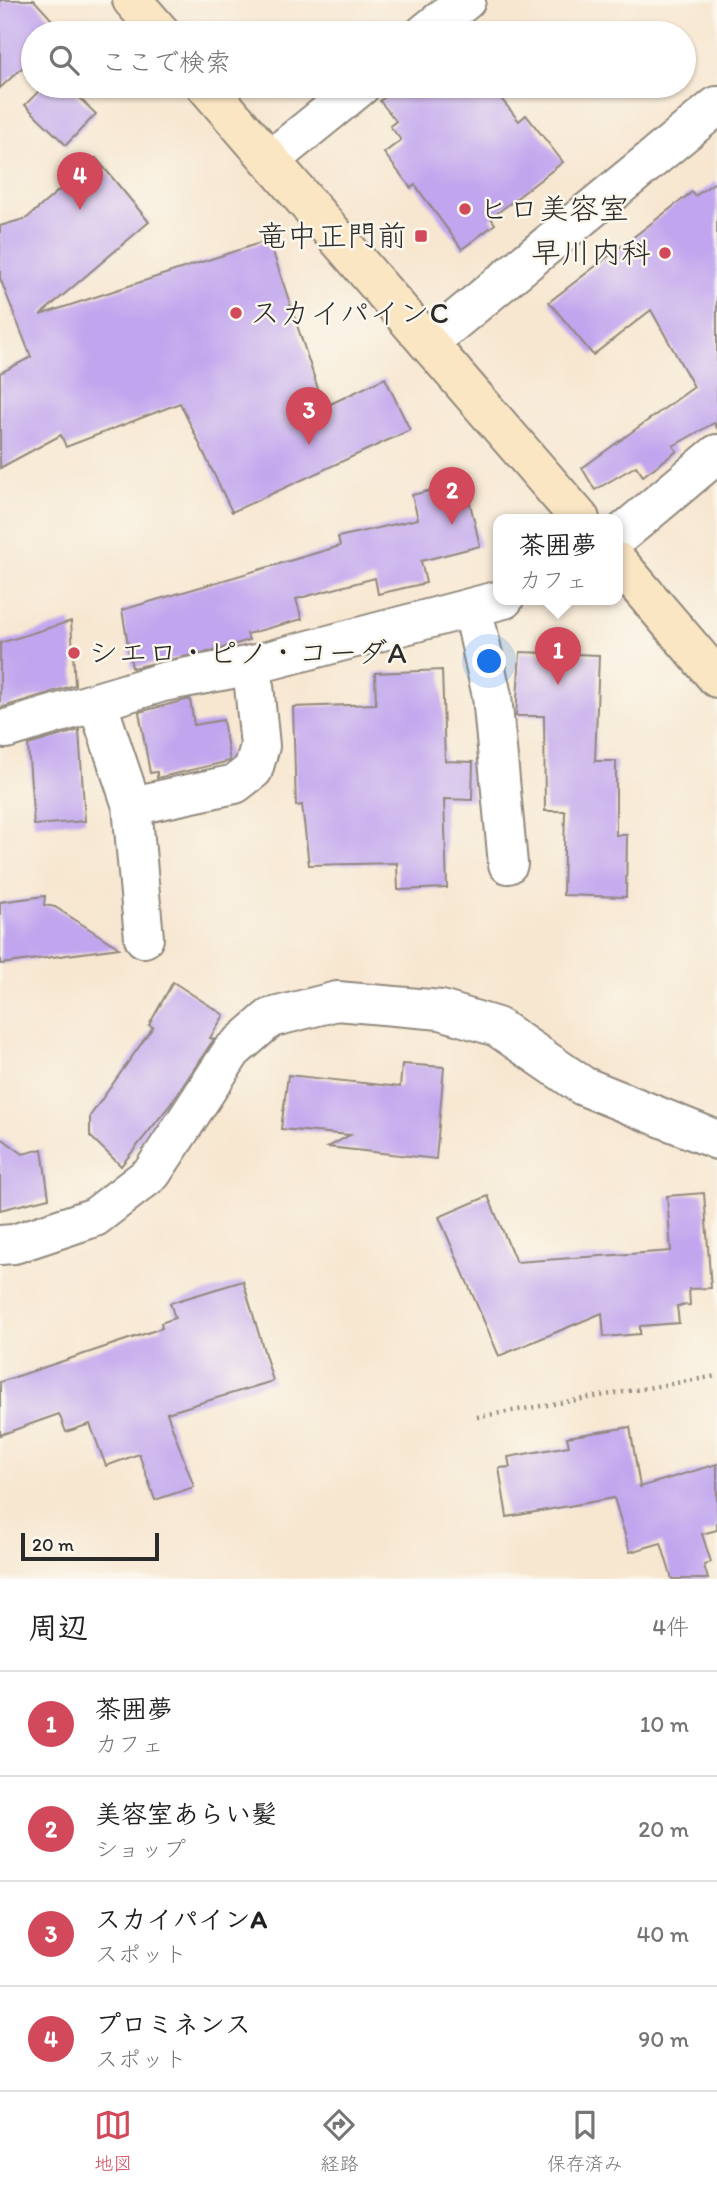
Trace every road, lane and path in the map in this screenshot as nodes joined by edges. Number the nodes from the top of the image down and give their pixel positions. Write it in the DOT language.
graph roads {
  1 [pos="132,0"];
  2 [pos="466,0"];
  3 [pos="150,21"];
  4 [pos="440,21"];
  5 [pos="216,98"];
  6 [pos="346,98"];
  7 [pos="717,106"];
  8 [pos="270,160"];
  9 [pos="428,343"];
  10 [pos="717,454"];
  11 [pos="576,514"];
  12 [pos="623,533"];
  13 [pos="623,568"];
  14 [pos="489,605"];
  15 [pos="252,665"];
  16 [pos="717,678"];
  17 [pos="97,702"];
  18 [pos="6,729"];
  19 [pos="132,806"];
  20 [pos="508,864"];
  21 [pos="144,938"];
  22 [pos="717,1140"];
  23 [pos="0,1245"];
  24 [pos="717,1376"];
  25 [pos="477,1417"];
  1 -- 3 [label="street"];
  2 -- 4 [label="street"];
  5 -- 8 [label="street"];
  6 -- 8 [label="street"];
  7 -- 9 [label="street"];
  8 -- 9 [label="street"];
  9 -- 11 [label="street"];
  10 -- 12 [label="street"];
  13 -- 16 [label="street"];
  14 -- 15 [label="street"];
  14 -- 20 [label="street"];
  15 -- 17 [label="street"];
  15 -- 19 [label="street"];
  17 -- 18 [label="street"];
  17 -- 19 [label="street"];
  19 -- 21 [label="street"];
  22 -- 23 [label="street"];
  24 -- 25 [label="path"];
}
